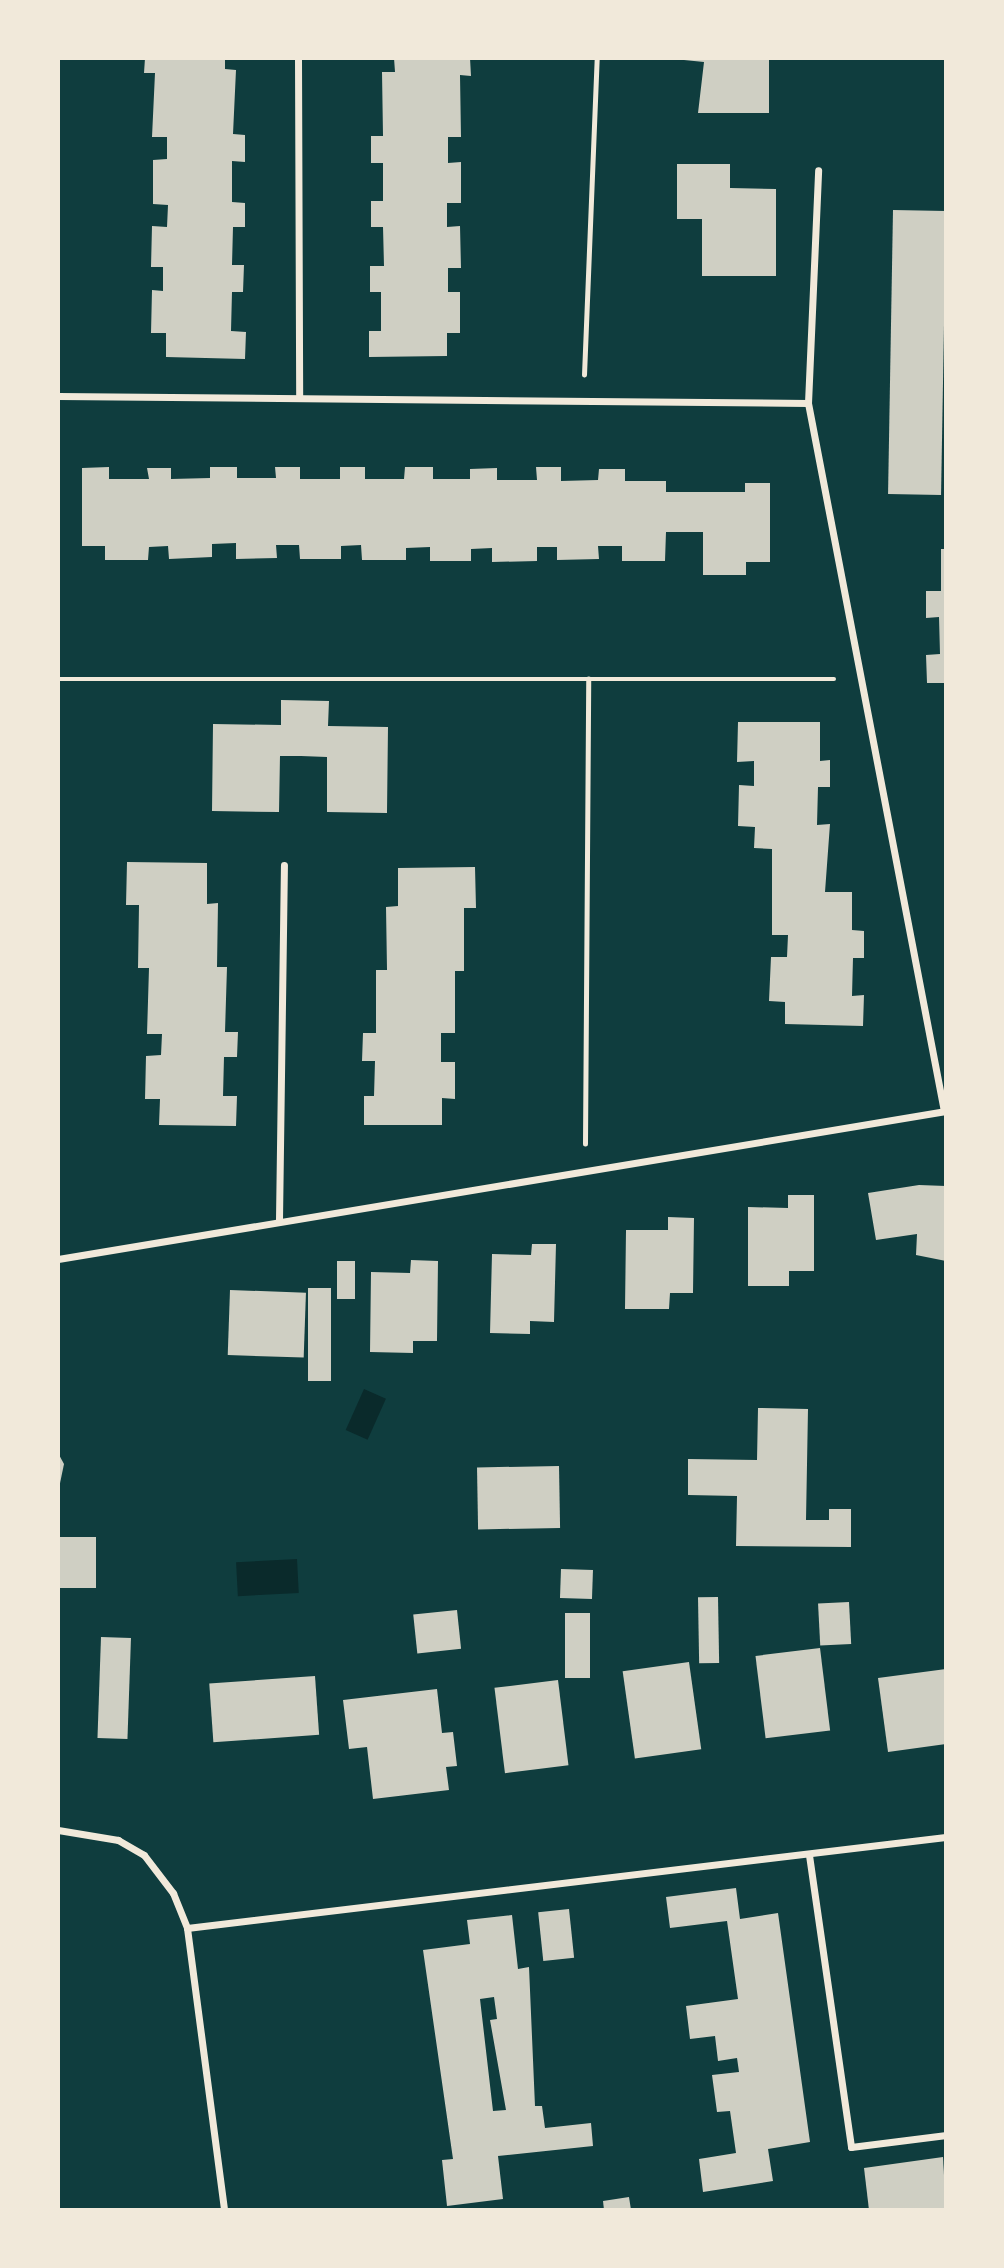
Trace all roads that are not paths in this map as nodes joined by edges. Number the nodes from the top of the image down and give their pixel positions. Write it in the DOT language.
graph roads {
  1 [pos="298,58"];
  2 [pos="818,170"];
  3 [pos="58,396"];
  4 [pos="299,397"];
  5 [pos="808,403"];
  6 [pos="284,865"];
  7 [pos="945,1111"];
  8 [pos="279,1219"];
  9 [pos="58,1259"];
  10 [pos="58,1830"];
  11 [pos="946,1837"];
  12 [pos="809,1855"];
  13 [pos="187,1928"];
  14 [pos="946,2135"];
  15 [pos="224,2210"];
  1 -- 4 [label="street"];
  2 -- 5 [label="street"];
  3 -- 4 [label="street"];
  4 -- 5 [label="street"];
  5 -- 7 [label="street"];
  6 -- 8 [label="street"];
  7 -- 8 [label="street"];
  8 -- 9 [label="street"];
  10 -- 13 [label="street"];
  11 -- 12 [label="street"];
  12 -- 13 [label="street"];
  12 -- 14 [label="street"];
  13 -- 15 [label="street"];
}
